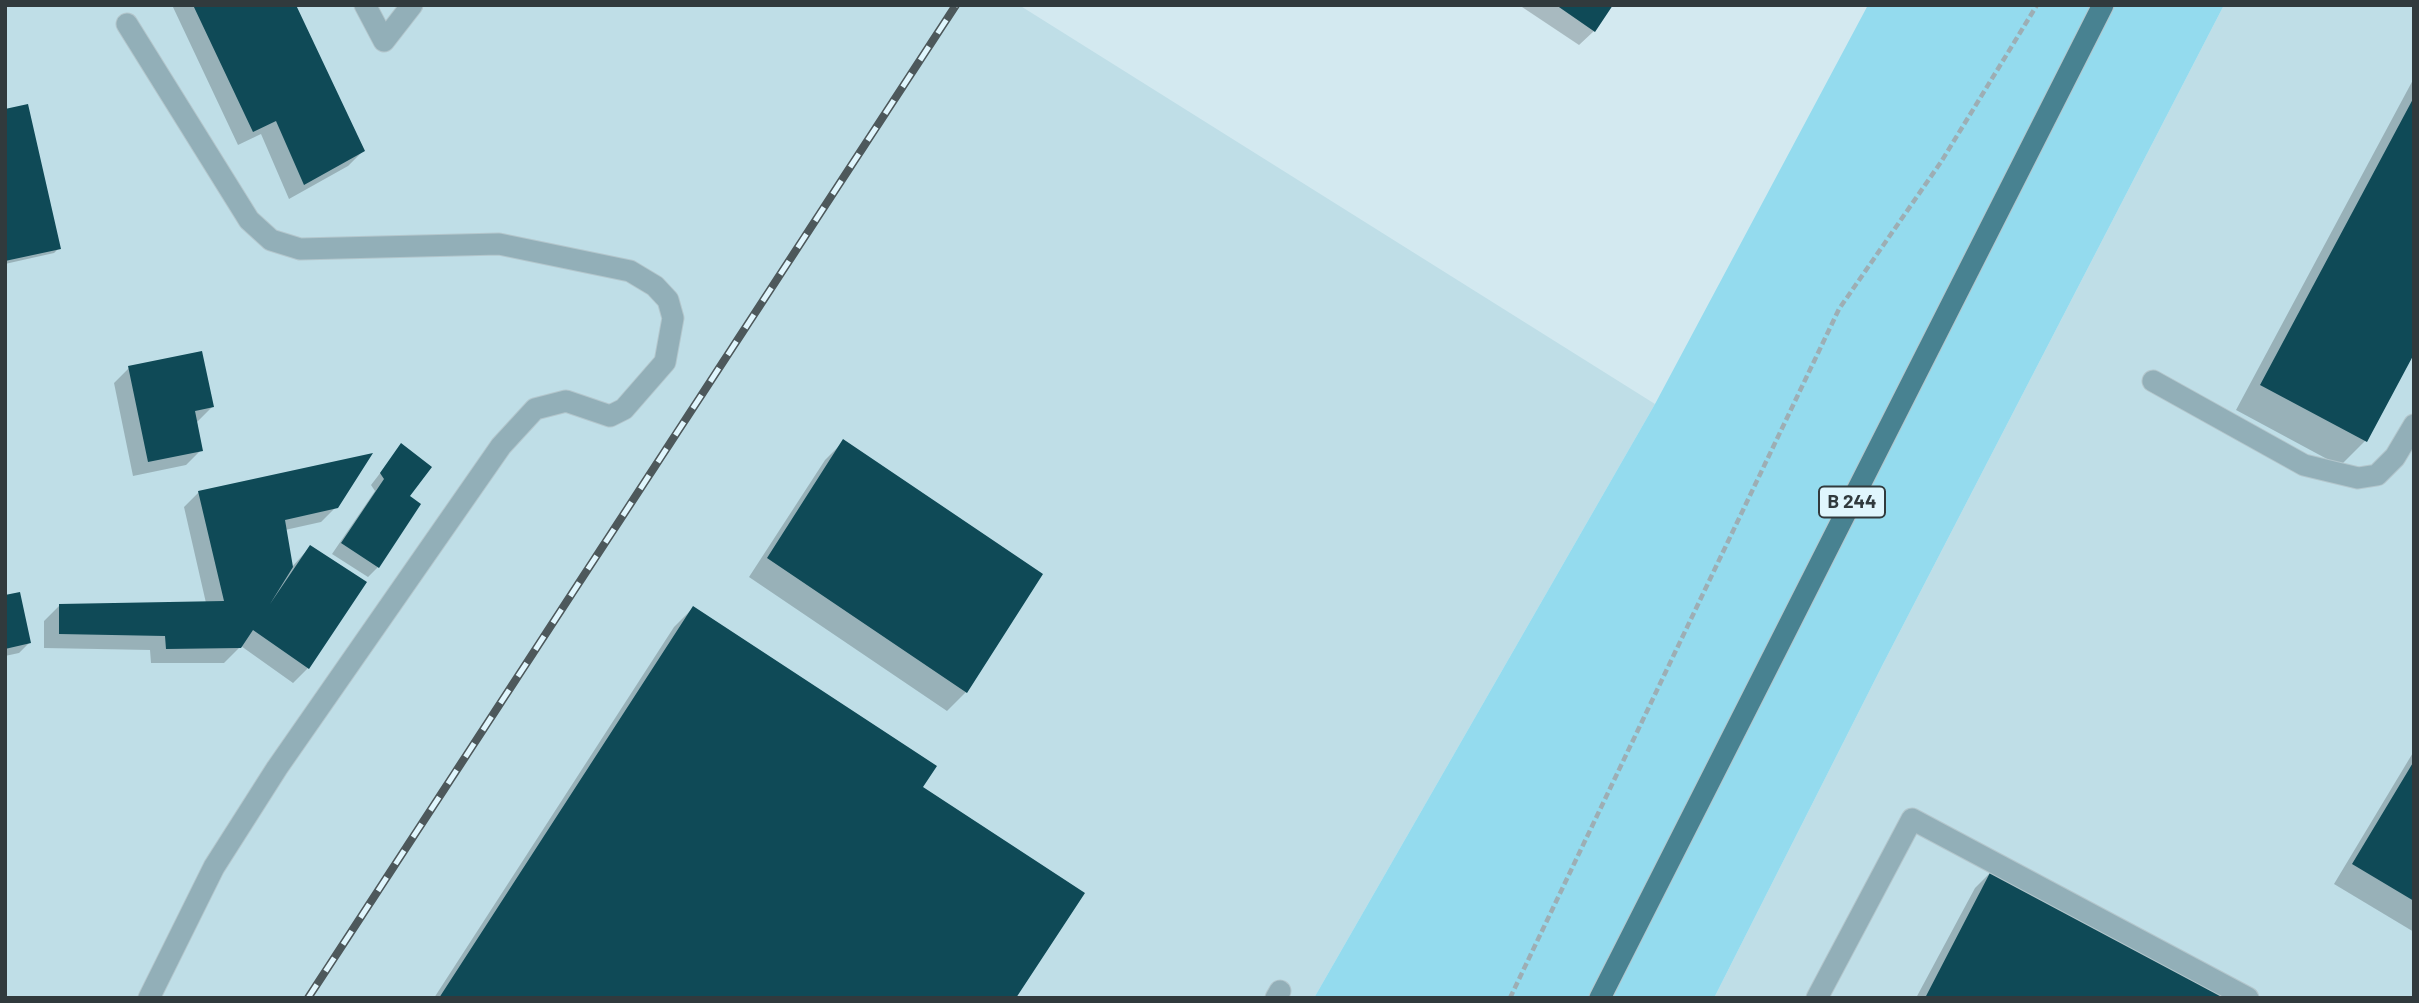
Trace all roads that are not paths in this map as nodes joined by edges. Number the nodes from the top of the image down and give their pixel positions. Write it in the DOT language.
graph roads {
  1 [pos="365,5"];
  2 [pos="412,5"];
  3 [pos="2103,5"];
  4 [pos="127,24"];
  5 [pos="2153,381"];
  6 [pos="2414,425"];
  7 [pos="149,998"];
  8 [pos="1600,998"];
  9 [pos="1817,998"];
  10 [pos="2248,998"];
  1 -- 2 [label="lane"];
  3 -- 8 [label="main road, B 244"];
  4 -- 7 [label="lane"];
  5 -- 6 [label="lane"];
  9 -- 10 [label="lane"];
}
